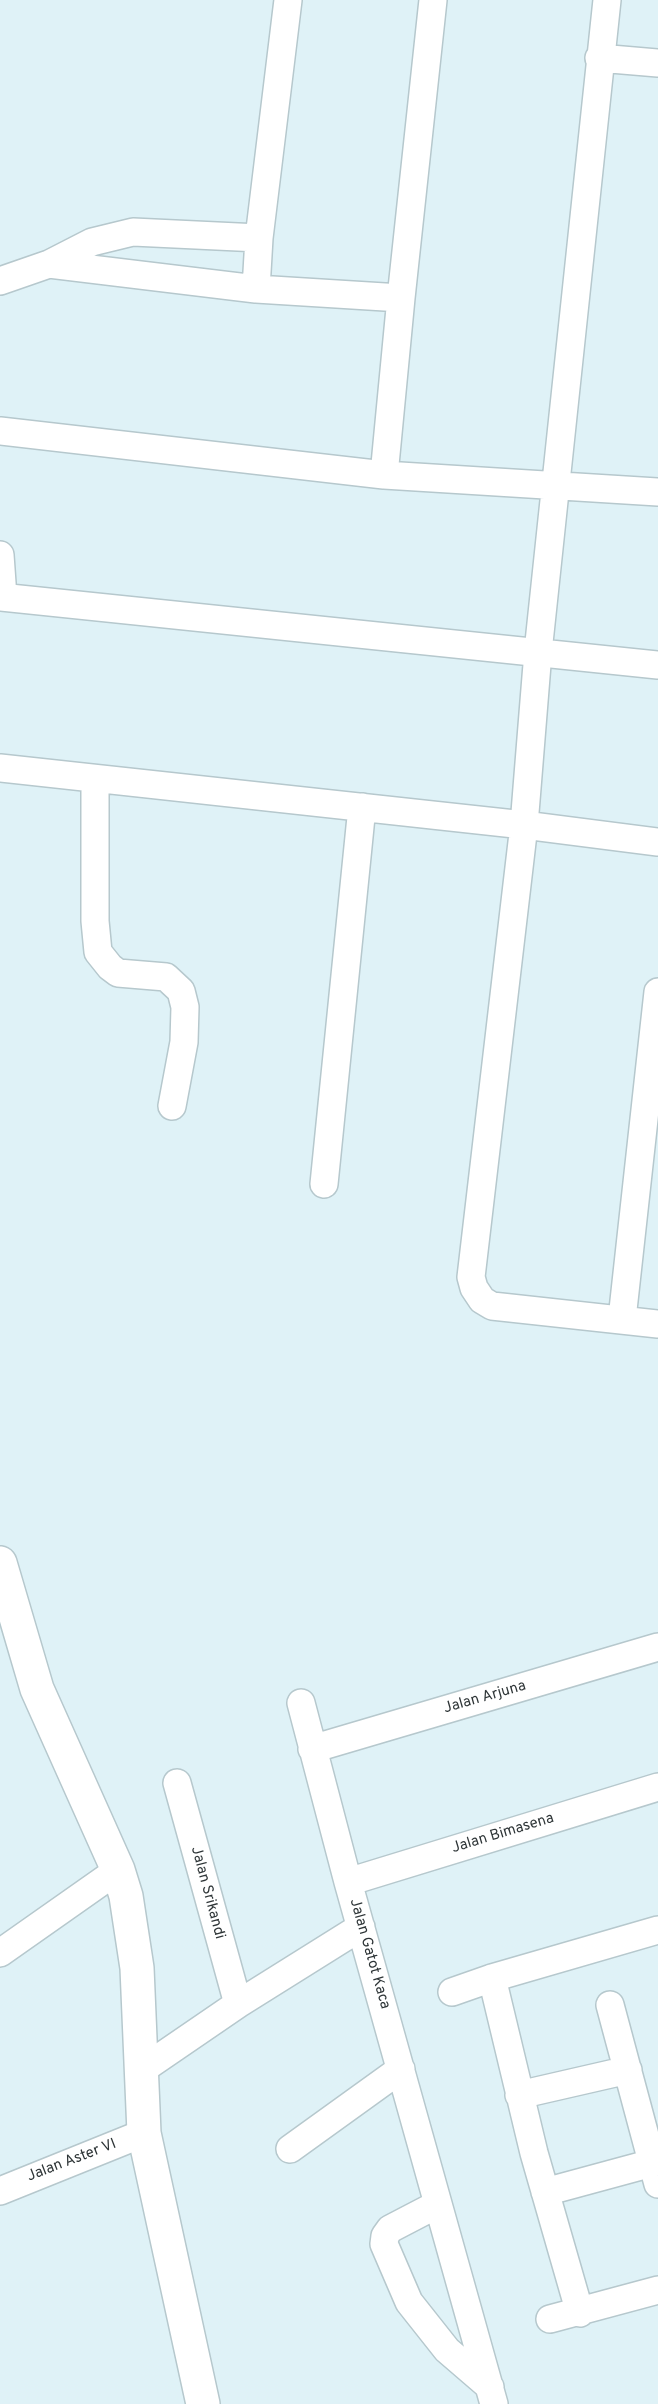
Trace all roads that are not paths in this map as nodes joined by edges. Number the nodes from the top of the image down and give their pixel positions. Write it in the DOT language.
graph roads {
  1 [pos="288,0"];
  2 [pos="433,0"];
  3 [pos="607,0"];
  4 [pos="599,58"];
  5 [pos="658,63"];
  6 [pos="259,238"];
  7 [pos="49,264"];
  8 [pos="0,281"];
  9 [pos="256,289"];
  10 [pos="401,298"];
  11 [pos="0,431"];
  12 [pos="384,475"];
  13 [pos="555,484"];
  14 [pos="658,492"];
  15 [pos="0,555"];
  16 [pos="2,597"];
  17 [pos="538,652"];
  18 [pos="658,665"];
  19 [pos="0,768"];
  20 [pos="95,780"];
  21 [pos="362,807"];
  22 [pos="524,825"];
  23 [pos="658,842"];
  24 [pos="658,992"];
  25 [pos="172,1106"];
  26 [pos="324,1184"];
  27 [pos="622,1319"];
  28 [pos="658,1324"];
  29 [pos="0,1563"];
  30 [pos="658,1647"];
  31 [pos="301,1703"];
  32 [pos="312,1749"];
  33 [pos="177,1783"];
  34 [pos="658,1787"];
  35 [pos="118,1870"];
  36 [pos="348,1882"];
  37 [pos="361,1927"];
  38 [pos="658,1930"];
  39 [pos="0,1953"];
  40 [pos="492,1978"];
  41 [pos="452,1992"];
  42 [pos="238,2004"];
  43 [pos="610,2006"];
  44 [pos="401,2068"];
  45 [pos="143,2069"];
  46 [pos="628,2070"];
  47 [pos="519,2095"];
  48 [pos="144,2133"];
  49 [pos="290,2149"];
  50 [pos="655,2174"];
  51 [pos="0,2191"];
  52 [pos="545,2192"];
  53 [pos="438,2204"];
  54 [pos="658,2290"];
  55 [pos="580,2313"];
  56 [pos="550,2319"];
  57 [pos="492,2396"];
  58 [pos="203,2404"];
  1 -- 6 [label="street"];
  2 -- 10 [label="street"];
  3 -- 4 [label="street"];
  4 -- 5 [label="street"];
  4 -- 13 [label="street"];
  6 -- 7 [label="street"];
  6 -- 9 [label="street"];
  7 -- 8 [label="street"];
  7 -- 9 [label="street"];
  9 -- 10 [label="street"];
  10 -- 12 [label="street"];
  11 -- 12 [label="street"];
  12 -- 13 [label="street"];
  13 -- 14 [label="street"];
  13 -- 17 [label="street"];
  15 -- 16 [label="street"];
  16 -- 17 [label="street"];
  17 -- 18 [label="street"];
  17 -- 22 [label="street"];
  19 -- 20 [label="street"];
  20 -- 21 [label="street"];
  20 -- 25 [label="street"];
  21 -- 22 [label="street"];
  21 -- 26 [label="street"];
  22 -- 23 [label="street"];
  22 -- 27 [label="street"];
  24 -- 27 [label="street"];
  27 -- 28 [label="street"];
  29 -- 35 [label="street"];
  30 -- 32 [label="street, Jalan Arjuna"];
  31 -- 32 [label="street, Jalan Gatot Kaca"];
  32 -- 36 [label="street, Jalan Gatot Kaca"];
  33 -- 42 [label="street, Jalan Srikandi"];
  34 -- 36 [label="street, Jalan Bimasena"];
  35 -- 39 [label="street"];
  35 -- 45 [label="street"];
  36 -- 37 [label="street, Jalan Gatot Kaca"];
  37 -- 42 [label="street"];
  37 -- 44 [label="street, Jalan Gatot Kaca"];
  38 -- 40 [label="street"];
  40 -- 41 [label="street"];
  40 -- 47 [label="street"];
  42 -- 45 [label="street"];
  43 -- 46 [label="street"];
  44 -- 49 [label="street"];
  44 -- 53 [label="street, Jalan Gatot Kaca"];
  45 -- 48 [label="street"];
  46 -- 47 [label="street"];
  46 -- 50 [label="street"];
  47 -- 52 [label="street"];
  48 -- 51 [label="street, Jalan Aster VI"];
  48 -- 58 [label="street"];
  50 -- 52 [label="street"];
  52 -- 55 [label="street"];
  53 -- 57 [label="street, Jalan Gatot Kaca"];
  53 -- 57 [label="street, Jalan Gatot Kaca"];
  54 -- 55 [label="street"];
  55 -- 56 [label="street"];
}
